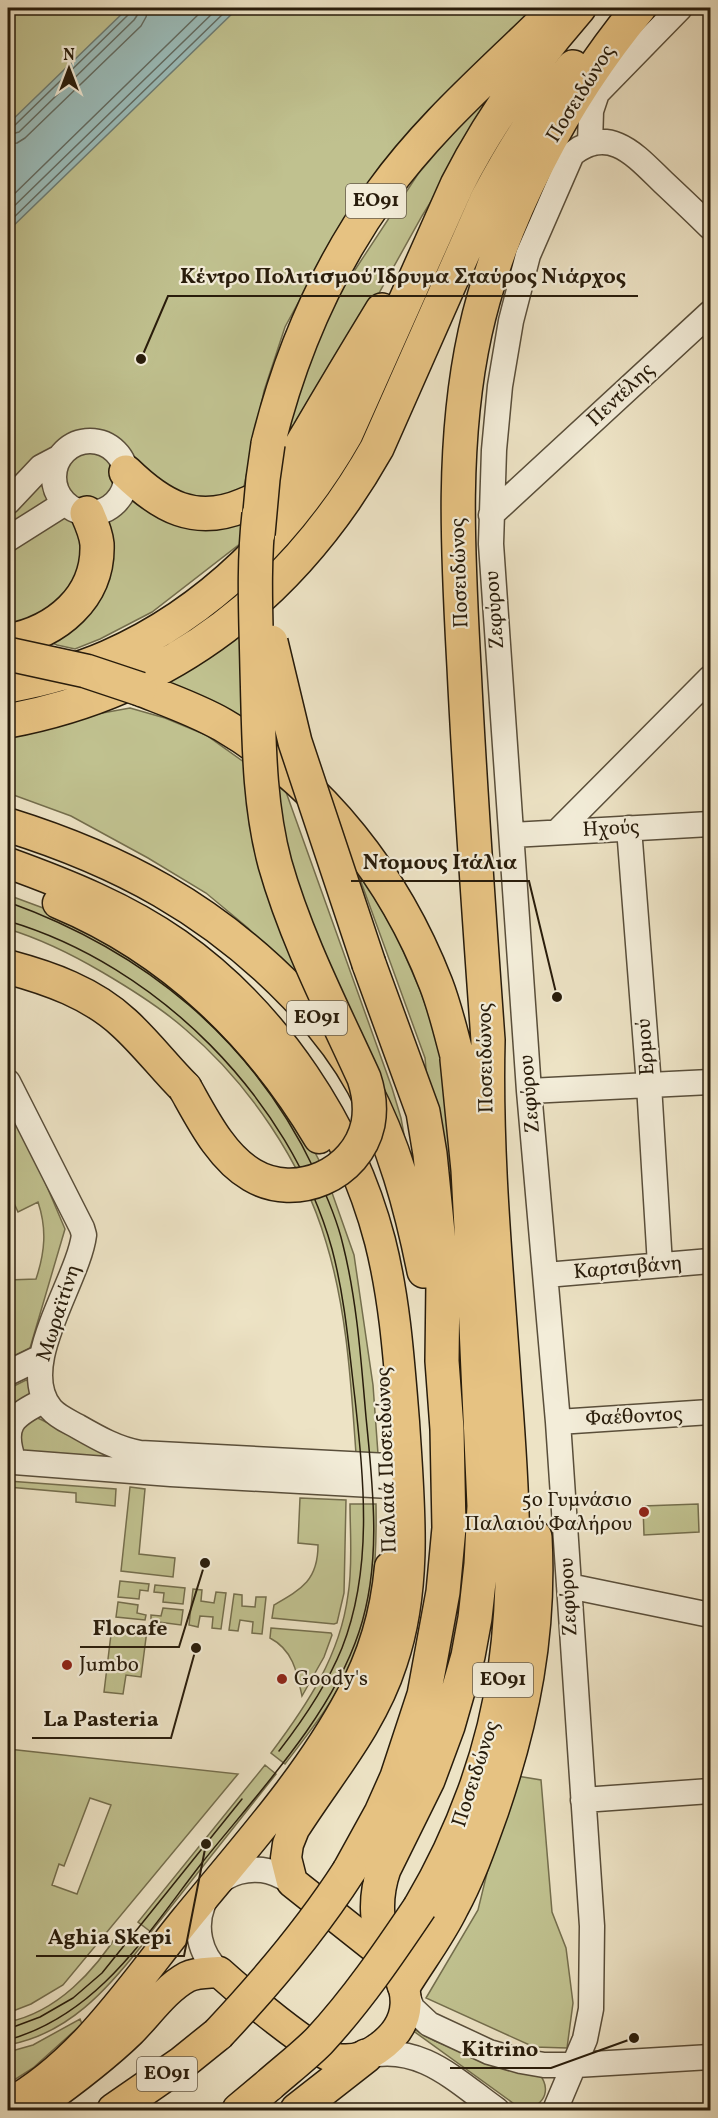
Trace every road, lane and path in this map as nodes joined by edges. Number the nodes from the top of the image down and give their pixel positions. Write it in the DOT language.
graph roads {
  1 [pos="559,8"];
  2 [pos="579,8"];
  3 [pos="630,8"];
  4 [pos="639,8"];
  5 [pos="680,8"];
  6 [pos="590,144"];
  7 [pos="457,185"];
  8 [pos="711,227"];
  9 [pos="711,313"];
  10 [pos="494,450"];
  11 [pos="60,457"];
  12 [pos="126,472"];
  13 [pos="531,478"];
  14 [pos="8,502"];
  15 [pos="76,508"];
  16 [pos="259,514"];
  17 [pos="491,515"];
  18 [pos="8,539"];
  19 [pos="8,641"];
  20 [pos="8,654"];
  21 [pos="711,678"];
  22 [pos="8,687"];
  23 [pos="8,721"];
  24 [pos="711,824"];
  25 [pos="8,825"];
  26 [pos="629,828"];
  27 [pos="557,832"];
  28 [pos="513,835"];
  29 [pos="8,862"];
  30 [pos="8,885"];
  31 [pos="8,967"];
  32 [pos="488,1040"];
  33 [pos="457,1059"];
  34 [pos="8,1082"];
  35 [pos="711,1082"];
  36 [pos="650,1085"];
  37 [pos="529,1091"];
  38 [pos="490,1180"];
  39 [pos="711,1261"];
  40 [pos="660,1265"];
  41 [pos="546,1275"];
  42 [pos="40,1358"];
  43 [pos="442,1361"];
  44 [pos="8,1373"];
  45 [pos="45,1400"];
  46 [pos="711,1412"];
  47 [pos="558,1422"];
  48 [pos="11,1460"];
  49 [pos="154,1464"];
  50 [pos="399,1477"];
  51 [pos="568,1586"];
  52 [pos="711,1615"];
  53 [pos="711,1791"];
  54 [pos="583,1800"];
  55 [pos="292,1881"];
  56 [pos="210,1891"];
  57 [pos="384,1955"];
  58 [pos="219,1972"];
  59 [pos="404,1985"];
  60 [pos="366,2056"];
  61 [pos="711,2057"];
  62 [pos="544,2065"];
  63 [pos="576,2066"];
  64 [pos="8,2104"];
  65 [pos="557,2108"];
  66 [pos="32,2110"];
  67 [pos="114,2110"];
  68 [pos="239,2110"];
  69 [pos="297,2110"];
  70 [pos="497,2110"];
  1 -- 16 [label="highway, ΕΟ91, bridge"];
  2 -- 7 [label="highway"];
  3 -- 23 [label="highway"];
  4 -- 32 [label="highway, Ποσειδώνος / ΕΟ91"];
  5 -- 6 [label="street"];
  6 -- 8 [label="street"];
  6 -- 10 [label="street, Ζεφύρου"];
  7 -- 12 [label="highway"];
  7 -- 22 [label="highway"];
  9 -- 13 [label="street, Πεντέλης"];
  10 -- 13 [label="street"];
  10 -- 17 [label="street, Ζεφύρου"];
  11 -- 12 [label="street"];
  11 -- 14 [label="street"];
  11 -- 15 [label="street"];
  12 -- 15 [label="street"];
  13 -- 17 [label="street, Πεντέλης"];
  15 -- 18 [label="street"];
  15 -- 19 [label="highway"];
  16 -- 31 [label="highway, bridge"];
  16 -- 43 [label="highway, ΕΟ91, bridge"];
  17 -- 28 [label="street, Ζεφύρου"];
  20 -- 33 [label="highway, Ποσειδώνος, bridge"];
  21 -- 27 [label="street"];
  24 -- 26 [label="street, Ηχούς"];
  25 -- 43 [label="highway, ΕΟ91"];
  26 -- 27 [label="street, Ηχούς"];
  26 -- 36 [label="street, Ερμού"];
  27 -- 28 [label="street, Ηχούς"];
  28 -- 37 [label="street, Ζεφύρου"];
  29 -- 50 [label="main road, Παλαιά Ποσειδώνος"];
  30 -- 50 [label="main road, Παλαιά Ποσειδώνος"];
  32 -- 38 [label="highway, Ποσειδώνος / ΕΟ91"];
  32 -- 59 [label="highway"];
  33 -- 38 [label="highway, Ποσειδώνος"];
  33 -- 57 [label="highway"];
  34 -- 42 [label="street, Μωραϊτίνη"];
  35 -- 36 [label="street"];
  36 -- 37 [label="street"];
  36 -- 40 [label="street, Ερμού"];
  37 -- 41 [label="street, Ζεφύρου"];
  38 -- 68 [label="highway, Ποσειδώνος / ΕΟ91, bridge"];
  39 -- 40 [label="street, Καρτσιβάνη"];
  40 -- 41 [label="street, Καρτσιβάνη"];
  41 -- 47 [label="street, Ζεφύρου"];
  42 -- 44 [label="street"];
  42 -- 45 [label="street, Μωραϊτίνη"];
  43 -- 67 [label="highway, ΕΟ91, bridge"];
  45 -- 48 [label="street"];
  45 -- 49 [label="street"];
  46 -- 47 [label="street, Φαέθοντος"];
  47 -- 51 [label="street, Ζεφύρου"];
  48 -- 49 [label="street"];
  49 -- 50 [label="street"];
  50 -- 55 [label="main road, Παλαιά Ποσειδώνος"];
  50 -- 56 [label="main road, Παλαιά Ποσειδώνος"];
  51 -- 52 [label="street"];
  51 -- 54 [label="street, Ζεφύρου"];
  53 -- 54 [label="street"];
  54 -- 63 [label="street, Ζεφύρου"];
  55 -- 56 [label="street"];
  55 -- 57 [label="main road"];
  56 -- 58 [label="street"];
  56 -- 64 [label="main road, Παλαιά Ποσειδώνος"];
  57 -- 59 [label="main road"];
  58 -- 60 [label="main road"];
  58 -- 66 [label="main road"];
  59 -- 60 [label="main road"];
  59 -- 62 [label="street"];
  60 -- 69 [label="highway"];
  60 -- 70 [label="street"];
  61 -- 63 [label="street"];
  62 -- 63 [label="street"];
  62 -- 65 [label="street"];
  63 -- 65 [label="street, Ζεφύρου"];
}
